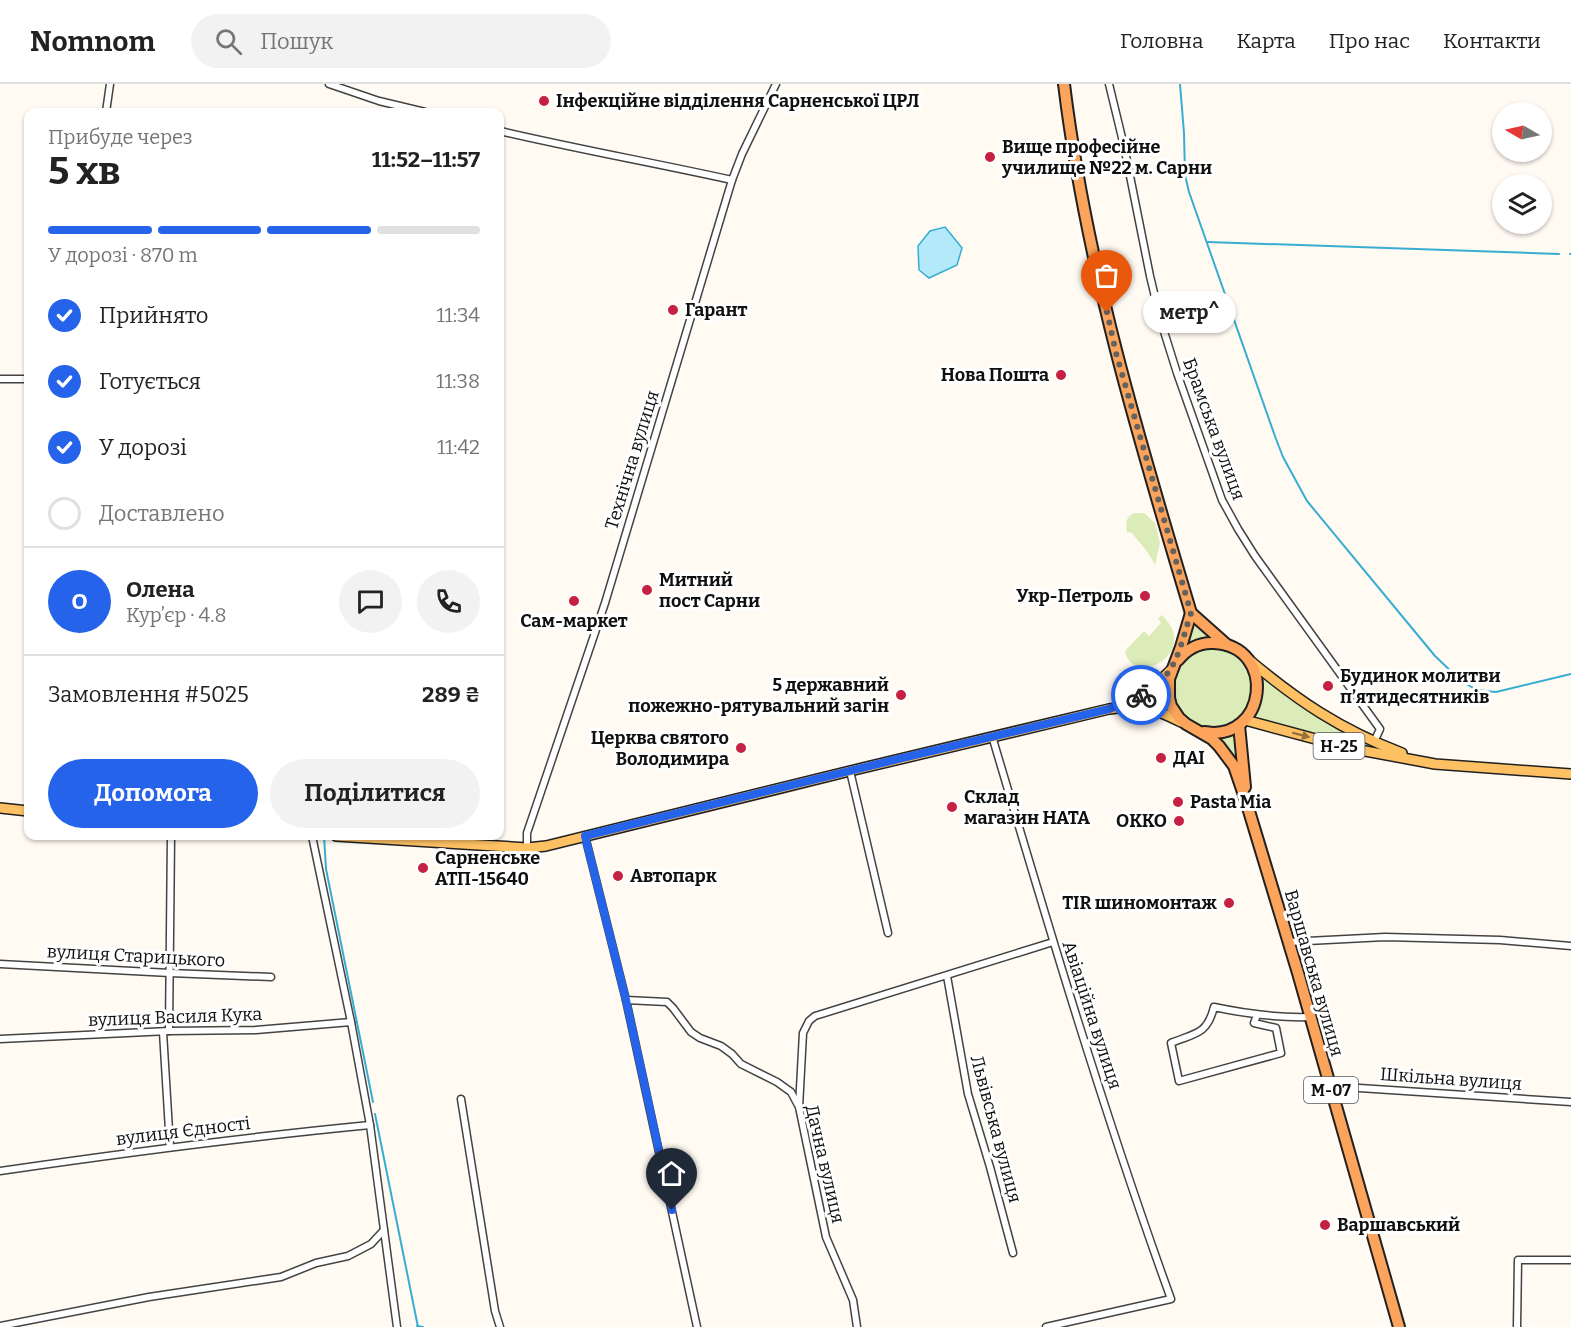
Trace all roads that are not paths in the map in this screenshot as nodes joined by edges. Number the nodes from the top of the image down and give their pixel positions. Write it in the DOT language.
graph roads {
  1 [pos="110,84"];
  2 [pos="329,84"];
  3 [pos="776,84"];
  4 [pos="1064,84"];
  5 [pos="1109,84"];
  6 [pos="107,108"];
  7 [pos="408,108"];
  8 [pos="504,132"];
  9 [pos="732,180"];
  10 [pos="0,379"];
  11 [pos="24,379"];
  12 [pos="1191,613"];
  13 [pos="1228,645"];
  14 [pos="1243,654"];
  15 [pos="1173,666"];
  16 [pos="1109,709"];
  17 [pos="1242,722"];
  18 [pos="1186,724"];
  19 [pos="1200,732"];
  20 [pos="992,736"];
  21 [pos="1374,742"];
  22 [pos="1436,764"];
  23 [pos="850,771"];
  24 [pos="1571,774"];
  25 [pos="1246,801"];
  26 [pos="0,808"];
  27 [pos="24,810"];
  28 [pos="585,836"];
  29 [pos="171,840"];
  30 [pos="313,840"];
  31 [pos="400,840"];
  32 [pos="527,848"];
  33 [pos="888,933"];
  34 [pos="1053,942"];
  35 [pos="1288,942"];
  36 [pos="1571,946"];
  37 [pos="0,964"];
  38 [pos="170,973"];
  39 [pos="947,976"];
  40 [pos="271,977"];
  41 [pos="626,1000"];
  42 [pos="1257,1015"];
  43 [pos="1310,1017"];
  44 [pos="351,1022"];
  45 [pos="166,1031"];
  46 [pos="0,1039"];
  47 [pos="1329,1086"];
  48 [pos="461,1099"];
  49 [pos="1571,1102"];
  50 [pos="799,1107"];
  51 [pos="370,1125"];
  52 [pos="170,1147"];
  53 [pos="0,1171"];
  54 [pos="384,1230"];
  55 [pos="1013,1253"];
  56 [pos="1571,1260"];
  57 [pos="495,1311"];
  58 [pos="0,1326"];
  59 [pos="397,1327"];
  60 [pos="495,1327"];
  61 [pos="500,1327"];
  62 [pos="697,1327"];
  63 [pos="857,1327"];
  64 [pos="1046,1327"];
  65 [pos="1399,1327"];
  66 [pos="1517,1327"];
  1 -- 6 [label="street"];
  2 -- 7 [label="street"];
  3 -- 9 [label="street, Технічна вулиця"];
  4 -- 12 [label="highway"];
  5 -- 21 [label="street, Брамська вулиця"];
  8 -- 9 [label="street"];
  9 -- 32 [label="street, Технічна вулиця"];
  10 -- 11 [label="street"];
  12 -- 13 [label="highway"];
  12 -- 15 [label="highway, М-07"];
  13 -- 14 [label="highway"];
  13 -- 15 [label="highway"];
  14 -- 17 [label="highway"];
  14 -- 21 [label="main road, Н-25"];
  15 -- 16 [label="main road"];
  15 -- 18 [label="highway, М-07"];
  16 -- 18 [label="main road"];
  16 -- 20 [label="main road"];
  17 -- 19 [label="highway"];
  17 -- 22 [label="main road, Н-25, one-way"];
  17 -- 25 [label="highway, М-07"];
  18 -- 19 [label="highway, М-07"];
  19 -- 25 [label="highway, М-07"];
  20 -- 23 [label="main road"];
  20 -- 34 [label="street, Авіаційна вулиця"];
  21 -- 22 [label="main road, Н-25"];
  22 -- 24 [label="main road, Н-25"];
  23 -- 28 [label="main road"];
  23 -- 33 [label="street"];
  25 -- 35 [label="highway, Варшавська вулиця / М-07"];
  26 -- 27 [label="main road"];
  28 -- 32 [label="main road"];
  28 -- 41 [label="street"];
  29 -- 38 [label="street"];
  30 -- 44 [label="street"];
  31 -- 32 [label="main road"];
  34 -- 39 [label="street"];
  34 -- 64 [label="street, Авіаційна вулиця"];
  35 -- 36 [label="street"];
  35 -- 43 [label="highway, Варшавська вулиця / М-07"];
  37 -- 38 [label="street, вулиця Старицького"];
  38 -- 40 [label="street, вулиця Старицького"];
  38 -- 45 [label="street"];
  39 -- 50 [label="street"];
  39 -- 55 [label="street, Львівська вулиця"];
  41 -- 50 [label="street, Дачна вулиця"];
  41 -- 62 [label="street"];
  42 -- 42 [label="street"];
  42 -- 43 [label="street"];
  43 -- 47 [label="highway, Варшавська вулиця / М-07"];
  44 -- 45 [label="street, вулиця Василя Кука"];
  44 -- 51 [label="street"];
  45 -- 46 [label="street, вулиця Василя Кука"];
  45 -- 52 [label="street"];
  47 -- 49 [label="street, Шкільна вулиця"];
  47 -- 65 [label="highway, Варшавська вулиця / М-07"];
  48 -- 57 [label="street"];
  50 -- 63 [label="street, Дачна вулиця"];
  51 -- 52 [label="street, вулиця Єдності"];
  51 -- 54 [label="street"];
  52 -- 53 [label="street, вулиця Єдності"];
  54 -- 58 [label="street"];
  54 -- 59 [label="street"];
  56 -- 66 [label="street"];
  57 -- 60 [label="street"];
  57 -- 61 [label="street"];
}
